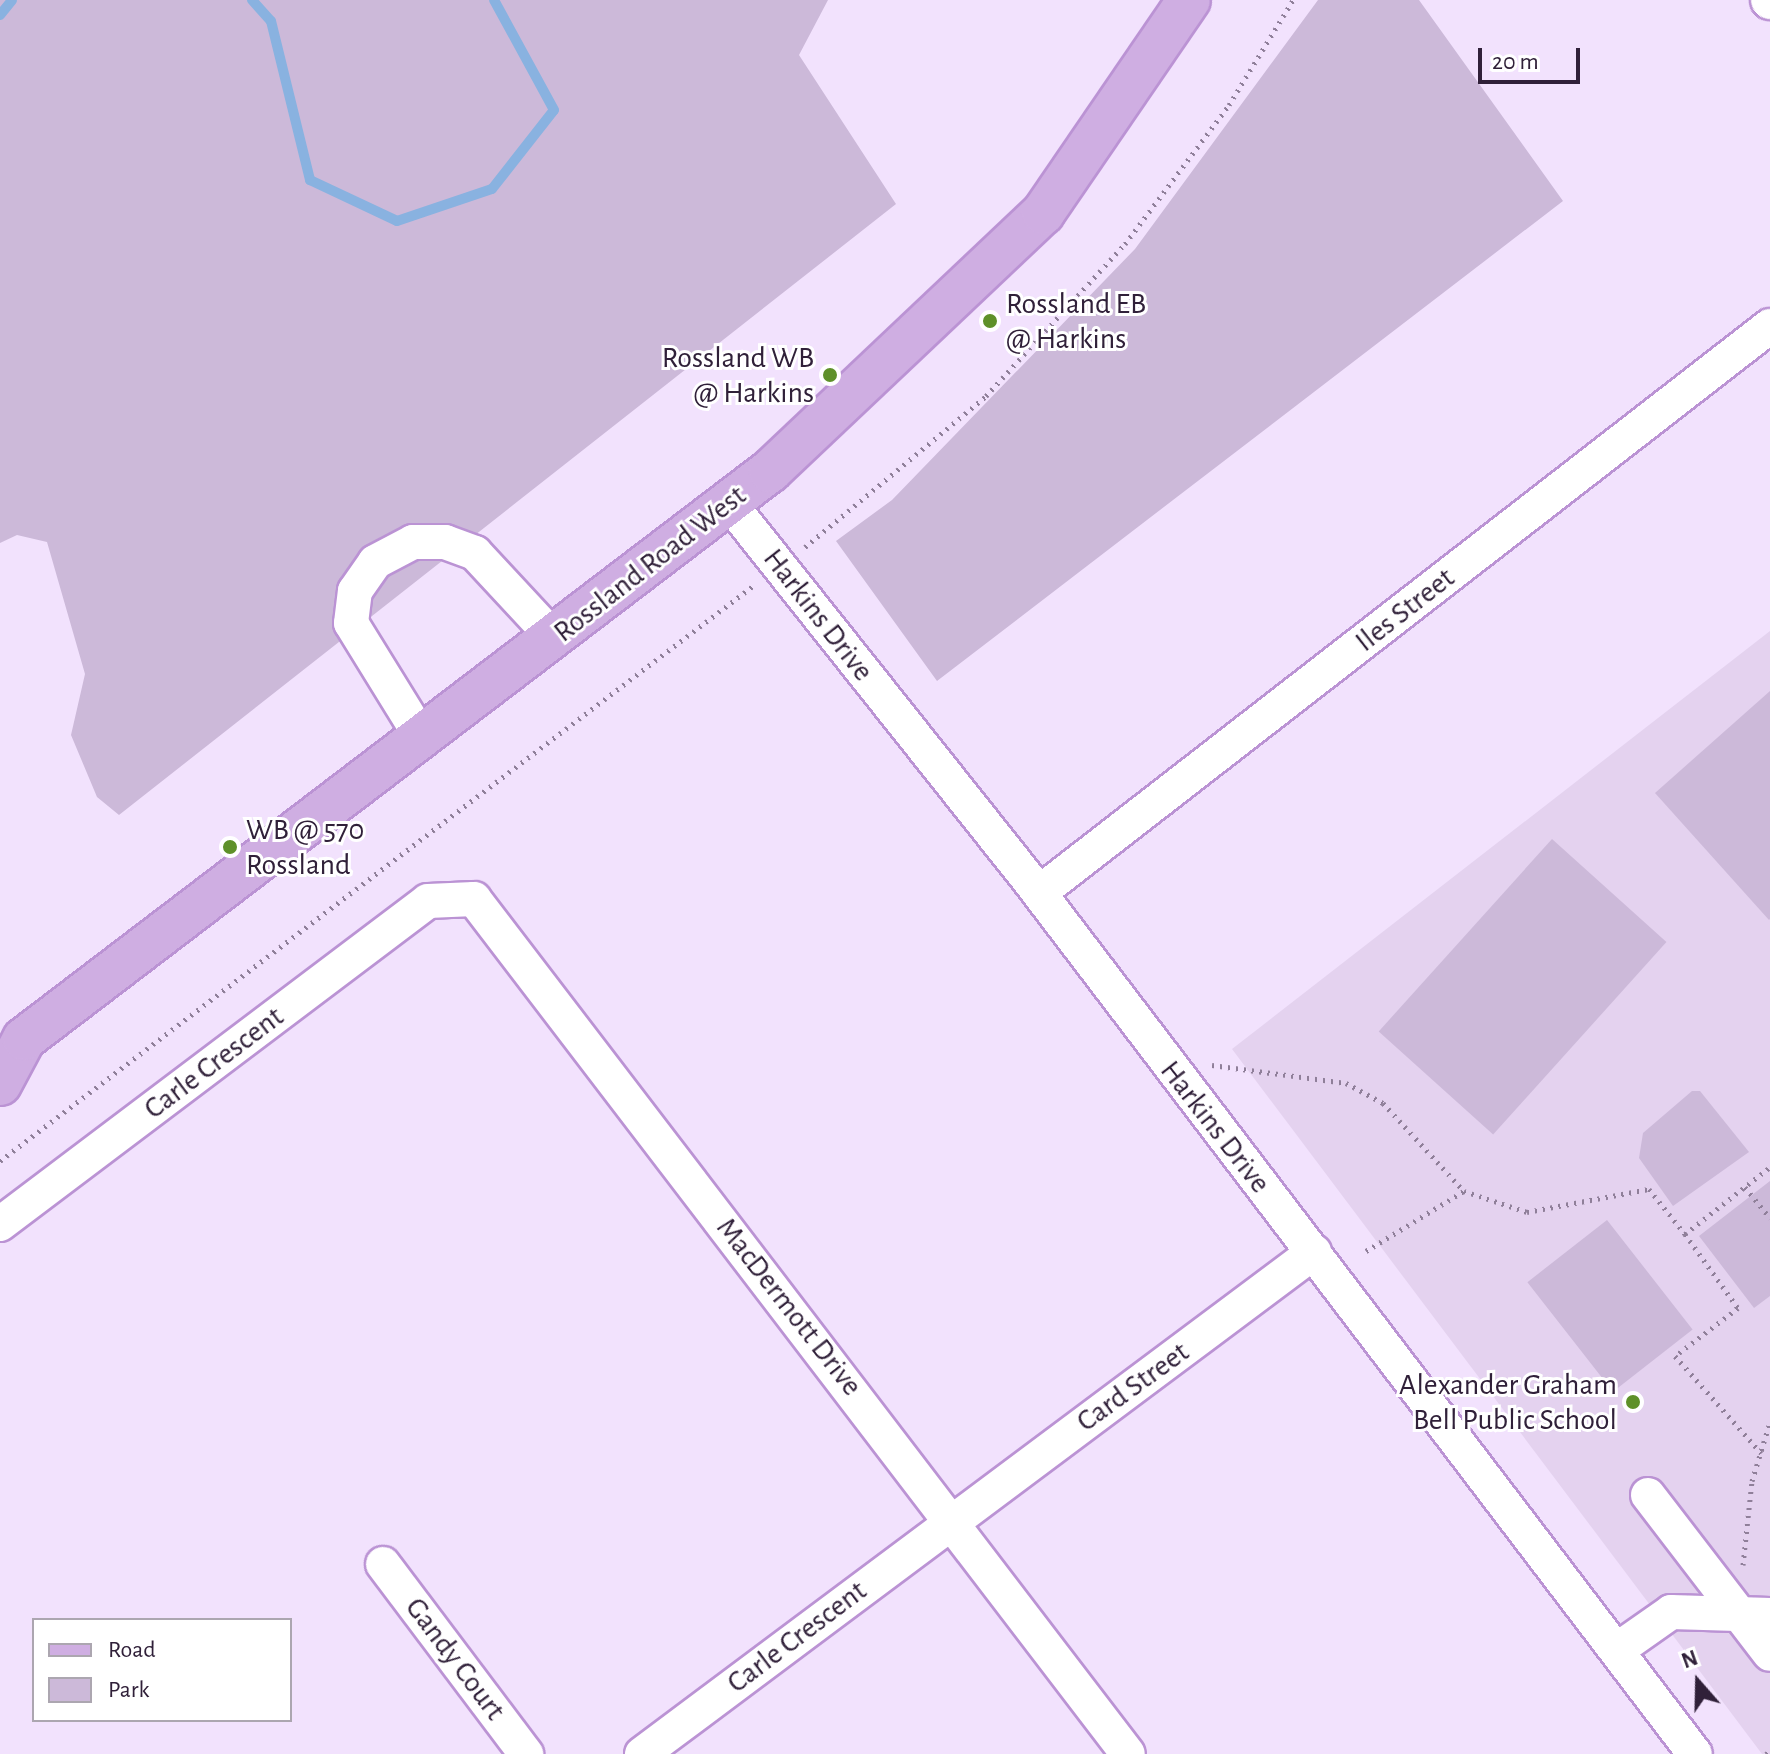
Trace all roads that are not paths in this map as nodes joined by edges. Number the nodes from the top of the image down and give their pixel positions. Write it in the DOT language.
graph roads {
  1 [pos="1189,0"];
  2 [pos="1770,326"];
  3 [pos="730,504"];
  4 [pos="554,638"];
  5 [pos="422,738"];
  6 [pos="1039,893"];
  7 [pos="428,901"];
  8 [pos="12,1041"];
  9 [pos="0,1084"];
  10 [pos="0,1224"];
  11 [pos="1314,1252"];
  12 [pos="1648,1495"];
  13 [pos="951,1521"];
  14 [pos="383,1564"];
  15 [pos="1755,1615"];
  16 [pos="1617,1650"];
  17 [pos="1770,1654"];
  18 [pos="526,1754"];
  19 [pos="642,1754"];
  20 [pos="1128,1754"];
  21 [pos="1695,1754"];
  1 -- 3 [label="main road, Rossland Road West"];
  2 -- 6 [label="street, Iles Street"];
  3 -- 4 [label="main road, Rossland Road West"];
  3 -- 6 [label="street, Harkins Drive"];
  4 -- 5 [label="main road, Rossland Road West"];
  4 -- 5 [label="street"];
  5 -- 8 [label="main road, Rossland Road West"];
  6 -- 11 [label="street, Harkins Drive"];
  7 -- 10 [label="street, Carle Crescent"];
  7 -- 13 [label="street, MacDermott Drive"];
  8 -- 9 [label="main road, Rossland Road West"];
  11 -- 13 [label="street, Card Street"];
  11 -- 16 [label="street, Harkins Drive"];
  12 -- 15 [label="street"];
  13 -- 19 [label="street, Carle Crescent"];
  13 -- 20 [label="street, MacDermott Drive"];
  14 -- 18 [label="street, Gandy Court"];
  15 -- 16 [label="street"];
  15 -- 17 [label="street"];
  16 -- 21 [label="street, Harkins Drive"];
}
